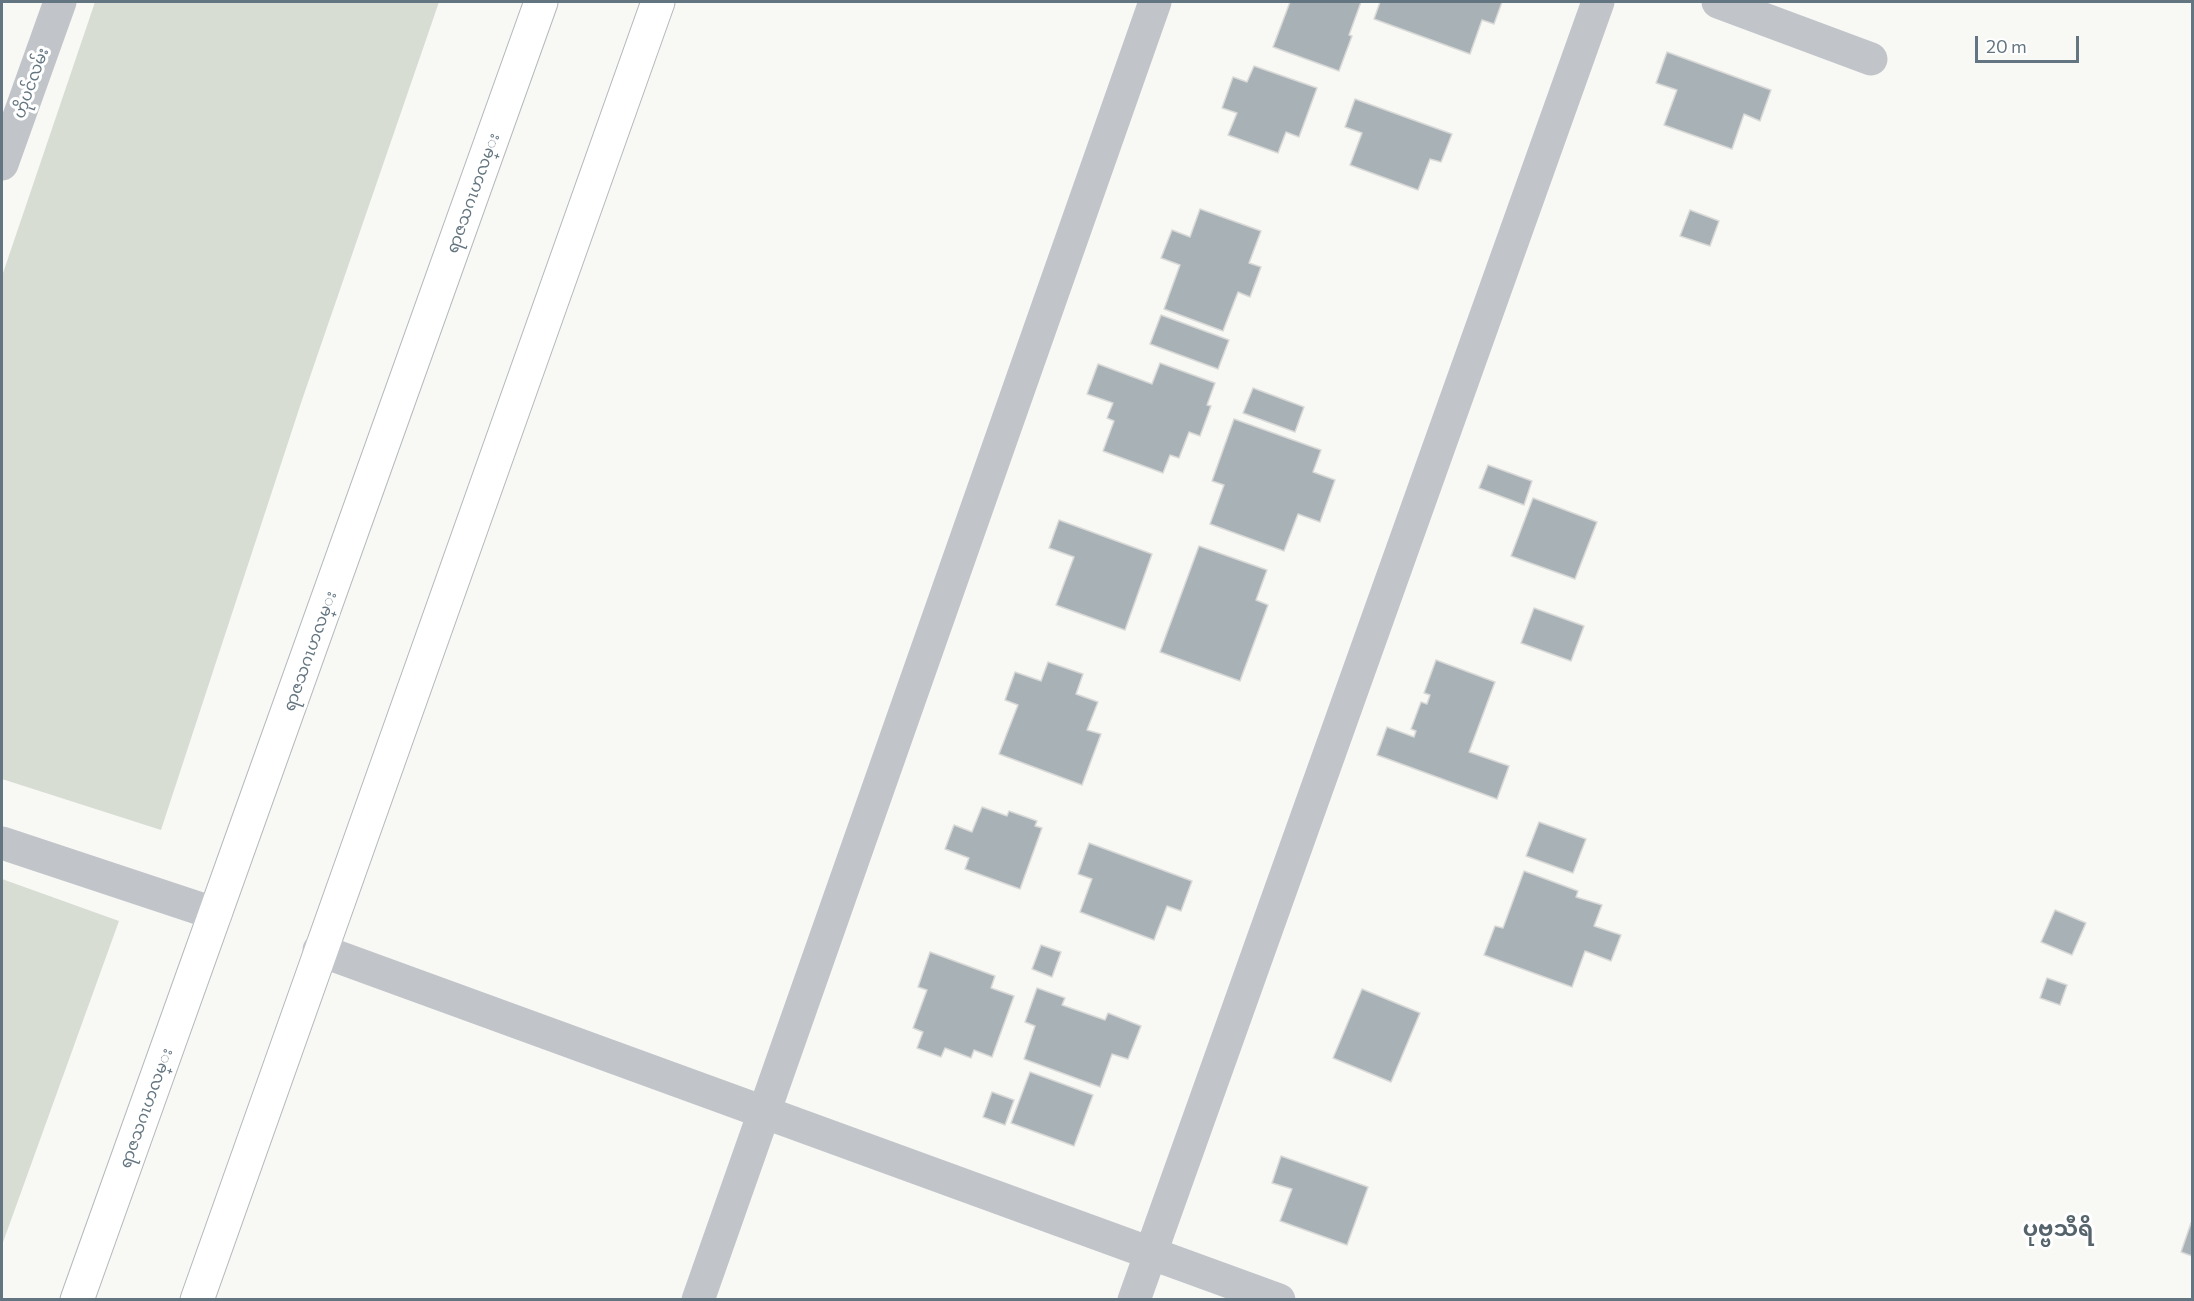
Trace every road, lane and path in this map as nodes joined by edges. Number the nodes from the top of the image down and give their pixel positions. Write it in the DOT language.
graph roads {
  1 [pos="60,2"];
  2 [pos="541,2"];
  3 [pos="658,2"];
  4 [pos="1155,2"];
  5 [pos="1598,2"];
  6 [pos="1718,2"];
  7 [pos="1871,59"];
  8 [pos="2,164"];
  9 [pos="2,843"];
  10 [pos="216,914"];
  11 [pos="319,950"];
  12 [pos="762,1112"];
  13 [pos="1150,1253"];
  14 [pos="77,1299"];
  15 [pos="197,1299"];
  16 [pos="698,1299"];
  17 [pos="1134,1299"];
  18 [pos="1279,1299"];
  1 -- 8 [label="street, ဟိုပင်လမ်း"];
  2 -- 10 [label="main road, ရာဇသဂၤဟလမ္း"];
  3 -- 11 [label="main road"];
  4 -- 12 [label="street"];
  5 -- 13 [label="street"];
  6 -- 7 [label="street"];
  9 -- 10 [label="street"];
  10 -- 14 [label="main road, ရာဇသဂၤဟလမ္း"];
  11 -- 12 [label="street"];
  11 -- 15 [label="main road"];
  12 -- 13 [label="street"];
  12 -- 16 [label="street"];
  13 -- 17 [label="street"];
  13 -- 18 [label="street"];
}
